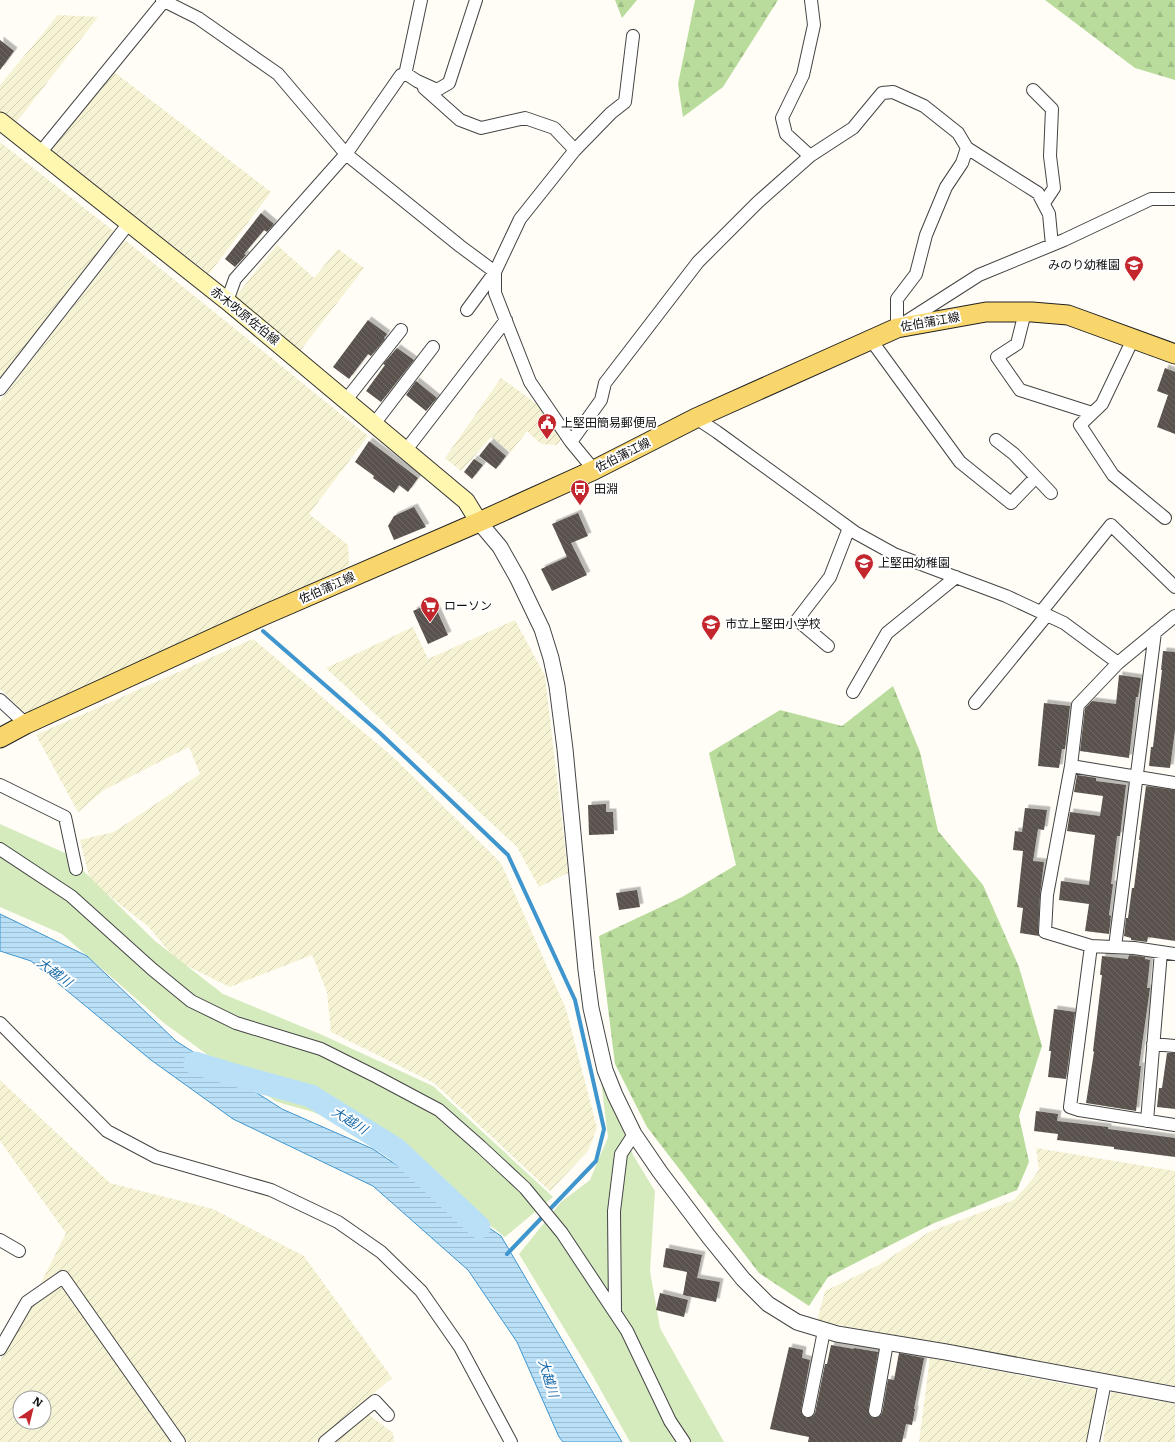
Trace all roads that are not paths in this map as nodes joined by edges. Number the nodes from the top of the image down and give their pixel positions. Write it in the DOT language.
graph roads {
  1 [pos="421,0"];
  2 [pos="476,0"];
  3 [pos="812,0"];
  4 [pos="163,1"];
  5 [pos="633,36"];
  6 [pos="405,75"];
  7 [pos="417,82"];
  8 [pos="1033,90"];
  9 [pos="0,122"];
  10 [pos="967,148"];
  11 [pos="575,150"];
  12 [pos="40,153"];
  13 [pos="346,154"];
  14 [pos="810,156"];
  15 [pos="1175,199"];
  16 [pos="1044,203"];
  17 [pos="129,224"];
  18 [pos="1052,245"];
  19 [pos="495,272"];
  20 [pos="227,301"];
  21 [pos="467,310"];
  22 [pos="1025,312"];
  23 [pos="506,320"];
  24 [pos="897,328"];
  25 [pos="401,330"];
  26 [pos="1133,339"];
  27 [pos="871,340"];
  28 [pos="433,347"];
  29 [pos="1175,354"];
  30 [pos="0,389"];
  31 [pos="346,400"];
  32 [pos="1092,413"];
  33 [pos="696,418"];
  34 [pos="374,424"];
  35 [pos="996,440"];
  36 [pos="571,442"];
  37 [pos="406,450"];
  38 [pos="594,470"];
  39 [pos="1035,478"];
  40 [pos="1050,493"];
  41 [pos="1165,518"];
  42 [pos="479,522"];
  43 [pos="849,528"];
  44 [pos="956,577"];
  45 [pos="1175,587"];
  46 [pos="1044,613"];
  47 [pos="1175,616"];
  48 [pos="1155,632"];
  49 [pos="828,646"];
  50 [pos="1118,663"];
  51 [pos="852,692"];
  52 [pos="0,700"];
  53 [pos="975,703"];
  54 [pos="26,724"];
  55 [pos="0,738"];
  56 [pos="1071,766"];
  57 [pos="1136,777"];
  58 [pos="1175,783"];
  59 [pos="0,785"];
  60 [pos="0,848"];
  61 [pos="76,869"];
  62 [pos="1091,946"];
  63 [pos="1115,947"];
  64 [pos="1161,952"];
  65 [pos="1175,954"];
  66 [pos="0,1023"];
  67 [pos="1153,1044"];
  68 [pos="1175,1046"];
  69 [pos="1147,1121"];
  70 [pos="1175,1125"];
  71 [pos="634,1134"];
  72 [pos="0,1240"];
  73 [pos="19,1251"];
  74 [pos="615,1313"];
  75 [pos="824,1331"];
  76 [pos="887,1343"];
  77 [pos="0,1349"];
  78 [pos="1105,1382"];
  79 [pos="1175,1395"];
  80 [pos="808,1411"];
  81 [pos="875,1411"];
  82 [pos="388,1415"];
  83 [pos="179,1442"];
  84 [pos="325,1442"];
  85 [pos="511,1442"];
  86 [pos="684,1442"];
  87 [pos="1093,1442"];
  1 -- 6 [label="street"];
  2 -- 7 [label="street"];
  3 -- 14 [label="street"];
  4 -- 12 [label="street"];
  4 -- 13 [label="street"];
  5 -- 11 [label="street"];
  6 -- 7 [label="street"];
  6 -- 13 [label="street"];
  7 -- 11 [label="street"];
  8 -- 16 [label="street"];
  9 -- 12 [label="main road, 赤木吹原佐伯線"];
  10 -- 14 [label="street"];
  10 -- 16 [label="street"];
  10 -- 24 [label="street"];
  11 -- 19 [label="street"];
  12 -- 17 [label="main road, 赤木吹原佐伯線"];
  13 -- 19 [label="street"];
  13 -- 20 [label="street"];
  14 -- 36 [label="street"];
  15 -- 18 [label="street"];
  16 -- 18 [label="street"];
  17 -- 20 [label="main road, 赤木吹原佐伯線"];
  17 -- 30 [label="street"];
  18 -- 24 [label="street"];
  19 -- 21 [label="street"];
  19 -- 23 [label="street"];
  20 -- 31 [label="main road, 赤木吹原佐伯線"];
  22 -- 24 [label="main road, 佐伯蒲江線"];
  22 -- 26 [label="main road, 佐伯蒲江線"];
  22 -- 32 [label="street"];
  23 -- 36 [label="street"];
  23 -- 37 [label="street"];
  24 -- 27 [label="main road, 佐伯蒲江線"];
  25 -- 31 [label="street"];
  26 -- 29 [label="main road, 佐伯蒲江線"];
  26 -- 32 [label="street"];
  27 -- 33 [label="main road, 佐伯蒲江線"];
  27 -- 39 [label="street"];
  28 -- 34 [label="street"];
  31 -- 34 [label="main road, 赤木吹原佐伯線"];
  32 -- 41 [label="street"];
  33 -- 38 [label="main road, 佐伯蒲江線"];
  33 -- 43 [label="street"];
  34 -- 37 [label="main road, 赤木吹原佐伯線"];
  35 -- 39 [label="street"];
  36 -- 38 [label="street"];
  37 -- 42 [label="main road, 赤木吹原佐伯線"];
  38 -- 42 [label="main road, 佐伯蒲江線"];
  39 -- 40 [label="street"];
  42 -- 54 [label="main road, 佐伯蒲江線"];
  42 -- 71 [label="street"];
  43 -- 44 [label="street"];
  43 -- 49 [label="street"];
  44 -- 46 [label="street"];
  44 -- 51 [label="street"];
  45 -- 46 [label="street"];
  46 -- 50 [label="street"];
  46 -- 53 [label="street"];
  47 -- 48 [label="street"];
  48 -- 50 [label="street"];
  48 -- 57 [label="street"];
  50 -- 56 [label="street"];
  52 -- 54 [label="street"];
  54 -- 55 [label="main road, 佐伯蒲江線"];
  56 -- 57 [label="street"];
  56 -- 62 [label="street"];
  57 -- 58 [label="street"];
  57 -- 63 [label="street"];
  59 -- 61 [label="street"];
  60 -- 74 [label="street"];
  62 -- 63 [label="street"];
  62 -- 69 [label="street"];
  63 -- 64 [label="street"];
  64 -- 65 [label="street"];
  64 -- 67 [label="street"];
  66 -- 85 [label="street"];
  67 -- 68 [label="street"];
  67 -- 69 [label="street"];
  69 -- 70 [label="street"];
  71 -- 74 [label="street"];
  71 -- 75 [label="street"];
  72 -- 73 [label="street"];
  74 -- 86 [label="street"];
  75 -- 76 [label="street"];
  75 -- 80 [label="street"];
  76 -- 78 [label="street"];
  76 -- 81 [label="street"];
  77 -- 83 [label="street"];
  78 -- 79 [label="street"];
  78 -- 87 [label="street"];
  82 -- 84 [label="street"];
}
